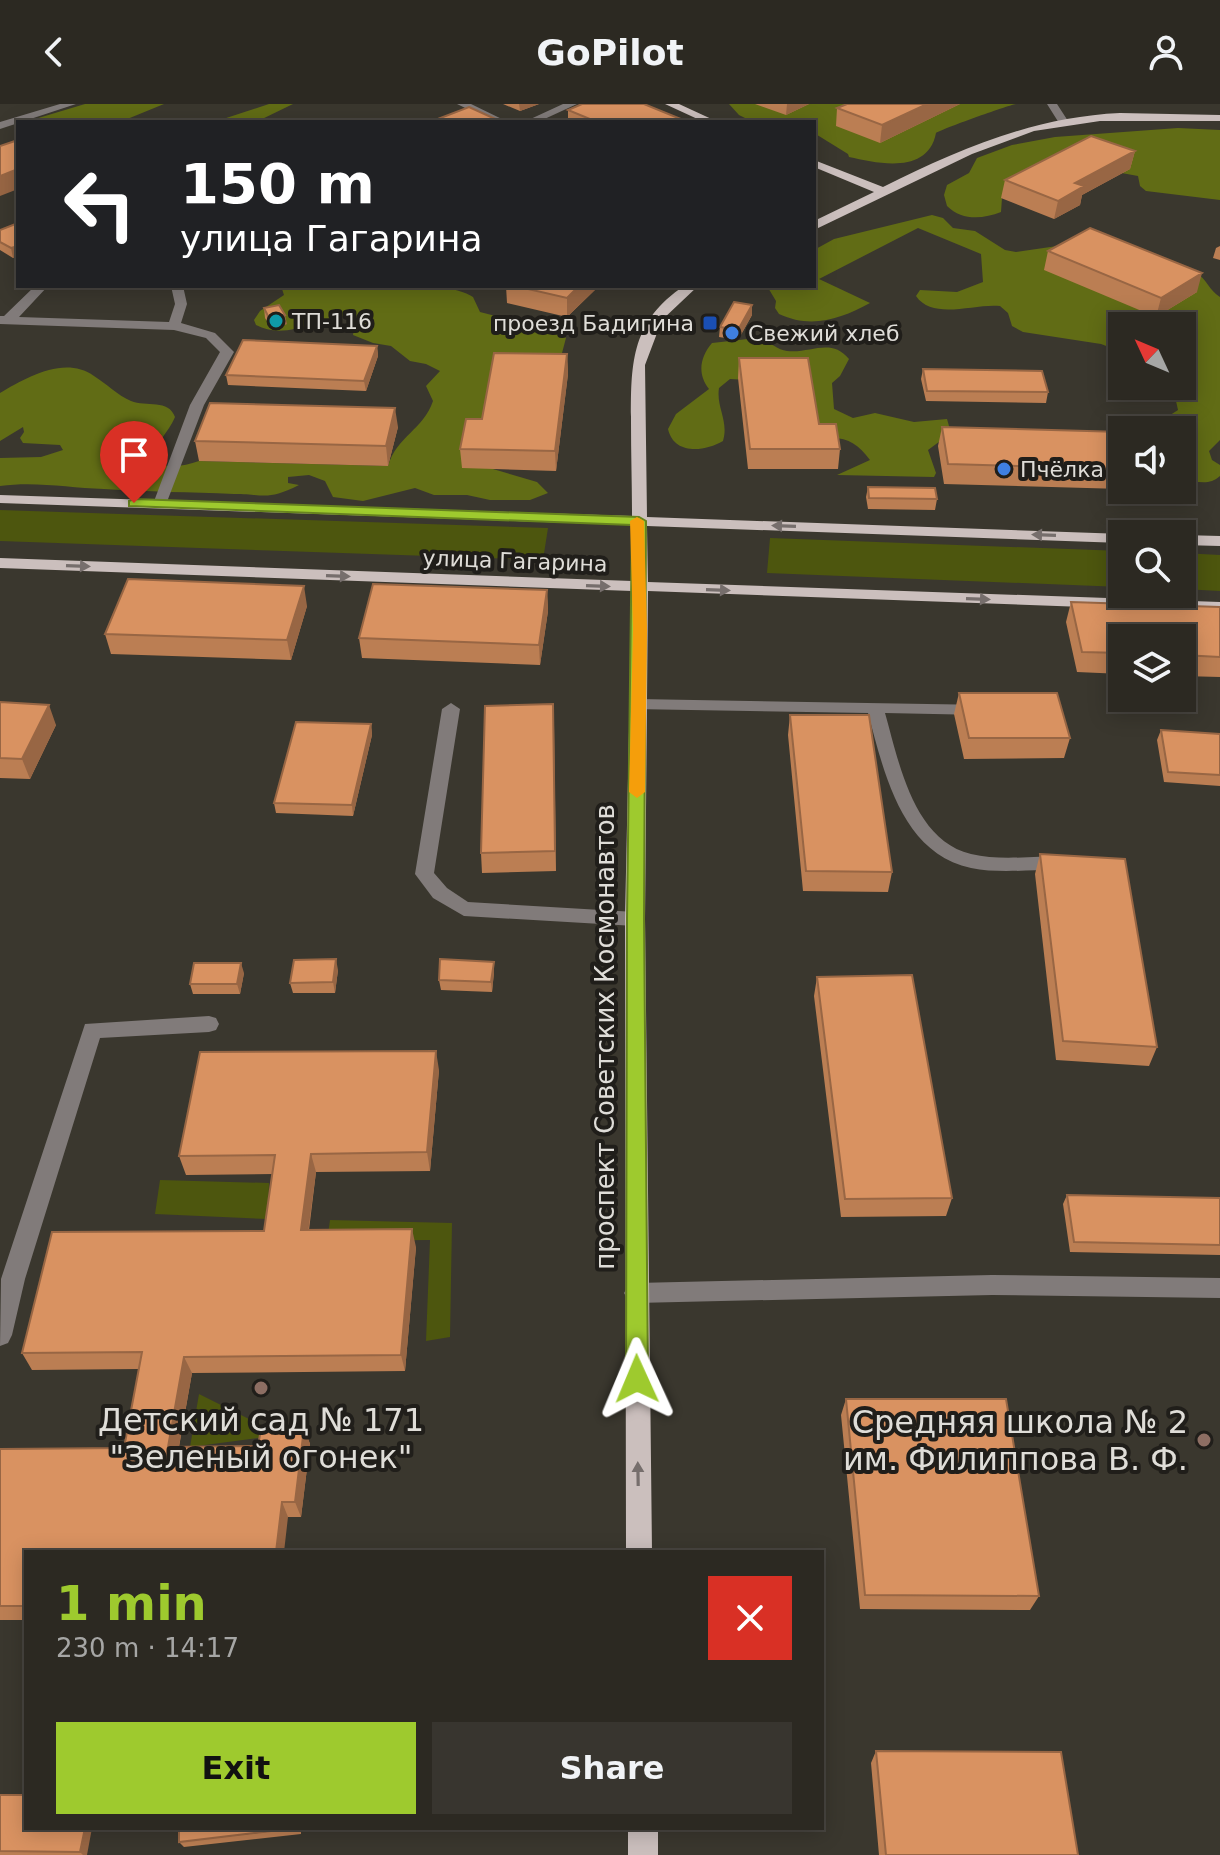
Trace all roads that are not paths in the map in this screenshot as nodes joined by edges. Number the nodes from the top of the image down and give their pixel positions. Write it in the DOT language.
graph roads {
  1 [pos="71,104"];
  2 [pos="462,104"];
  3 [pos="572,104"];
  4 [pos="670,104"];
  5 [pos="1052,104"];
  6 [pos="1220,118"];
  7 [pos="27,120"];
  8 [pos="498,120"];
  9 [pos="534,120"];
  10 [pos="708,120"];
  11 [pos="1063,121"];
  12 [pos="816,164"];
  13 [pos="885,192"];
  14 [pos="816,225"];
  15 [pos="40,288"];
  16 [pos="177,288"];
  17 [pos="690,288"];
  18 [pos="4,320"];
  19 [pos="174,326"];
  20 [pos="197,405"];
  21 [pos="213,406"];
  22 [pos="0,499"];
  23 [pos="160,504"];
  24 [pos="639,521"];
  25 [pos="1108,538"];
  26 [pos="1196,540"];
  27 [pos="1220,541"];
  28 [pos="0,563"];
  29 [pos="640,587"];
  30 [pos="1220,607"];
  31 [pos="638,705"];
  32 [pos="875,707"];
  33 [pos="451,709"];
  34 [pos="1002,709"];
  35 [pos="1075,863"];
  36 [pos="635,919"];
  37 [pos="209,1024"];
  38 [pos="1220,1288"];
  39 [pos="636,1293"];
  40 [pos="0,1335"];
  41 [pos="639,1550"];
  42 [pos="643,1830"];
  43 [pos="643,1855"];
  1 -- 7 [label="street"];
  2 -- 8 [label="street"];
  3 -- 9 [label="street"];
  4 -- 10 [label="main road"];
  5 -- 11 [label="street"];
  6 -- 11 [label="main road"];
  11 -- 13 [label="main road"];
  12 -- 13 [label="main road"];
  13 -- 14 [label="main road"];
  15 -- 18 [label="street"];
  16 -- 19 [label="street"];
  17 -- 24 [label="main road"];
  18 -- 19 [label="street"];
  19 -- 20 [label="street"];
  20 -- 21 [label="street"];
  20 -- 23 [label="street"];
  22 -- 23 [label="main road, улица Гагарина"];
  23 -- 24 [label="main road, улица Гагарина"];
  25 -- 24 [label="main road, улица Гагарина, one-way"];
  24 -- 29 [label="main road, проспект Советских Космонавтов"];
  26 -- 27 [label="main road"];
  28 -- 29 [label="main road, улица Гагарина, one-way"];
  29 -- 30 [label="main road, улица Гагарина, one-way"];
  29 -- 31 [label="main road, проспект Советских Космонавтов"];
  31 -- 32 [label="street"];
  31 -- 36 [label="main road, проспект Советских Космонавтов"];
  32 -- 34 [label="street"];
  32 -- 35 [label="street"];
  33 -- 36 [label="street"];
  36 -- 39 [label="main road, проспект Советских Космонавтов"];
  37 -- 40 [label="street"];
  38 -- 39 [label="street"];
  41 -- 39 [label="main road, проспект Советских Космонавтов, one-way"];
  42 -- 43 [label="main road"];
}
